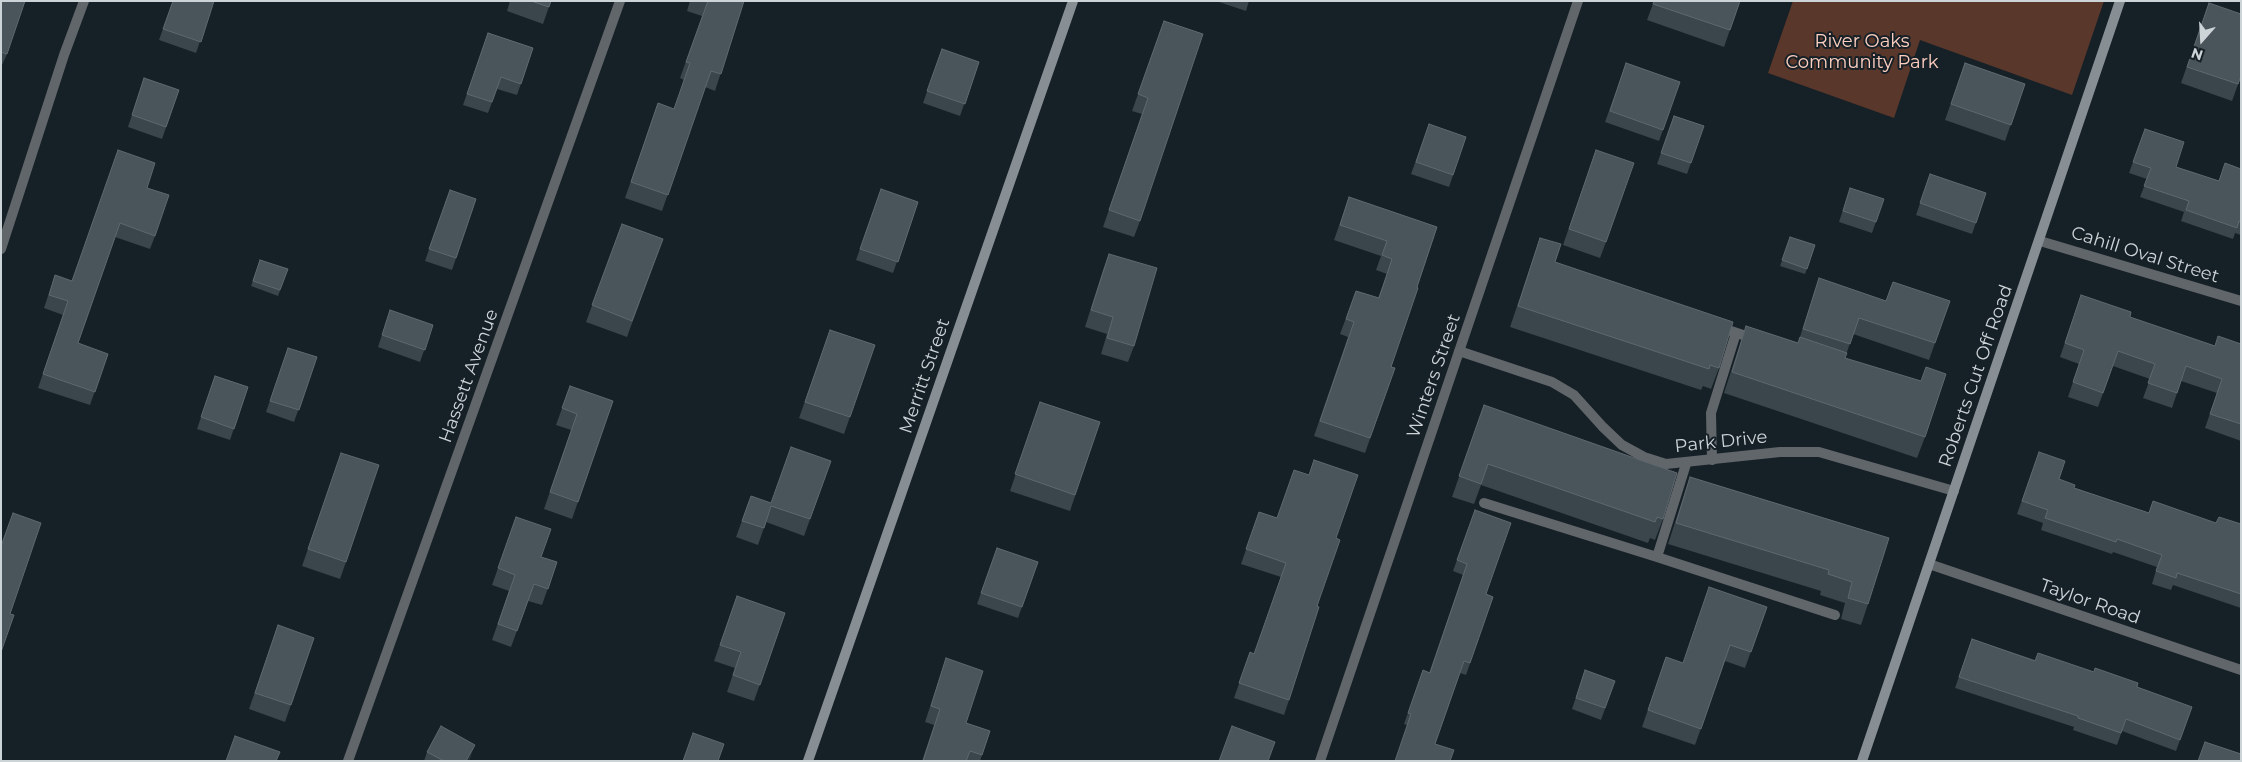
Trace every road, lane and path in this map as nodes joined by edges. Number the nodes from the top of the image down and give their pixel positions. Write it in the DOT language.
graph roads {
  1 [pos="84,1"];
  2 [pos="620,1"];
  3 [pos="1073,1"];
  4 [pos="1578,1"];
  5 [pos="2120,1"];
  6 [pos="2040,241"];
  7 [pos="1,249"];
  8 [pos="2241,301"];
  9 [pos="1708,324"];
  10 [pos="1736,333"];
  11 [pos="1763,342"];
  12 [pos="1459,351"];
  13 [pos="1712,460"];
  14 [pos="1686,464"];
  15 [pos="1954,491"];
  16 [pos="1484,503"];
  17 [pos="1657,557"];
  18 [pos="1929,564"];
  19 [pos="1835,615"];
  20 [pos="2241,670"];
  21 [pos="348,761"];
  22 [pos="808,761"];
  23 [pos="1320,761"];
  24 [pos="1862,761"];
  1 -- 7 [label="street"];
  2 -- 21 [label="street, Hassett Avenue"];
  3 -- 22 [label="street, Merritt Street"];
  4 -- 12 [label="street, Winters Street"];
  5 -- 6 [label="street, Roberts Cut Off Road"];
  6 -- 8 [label="street, Cahill Oval Street"];
  6 -- 15 [label="street, Roberts Cut Off Road"];
  9 -- 10 [label="street"];
  10 -- 11 [label="street"];
  10 -- 13 [label="street"];
  12 -- 14 [label="street, Park Drive"];
  12 -- 23 [label="street, Winters Street"];
  13 -- 14 [label="street, Park Drive"];
  13 -- 15 [label="street, Park Drive"];
  14 -- 17 [label="street"];
  15 -- 18 [label="street, Roberts Cut Off Road"];
  16 -- 17 [label="street"];
  17 -- 19 [label="street"];
  18 -- 20 [label="street, Taylor Road"];
  18 -- 24 [label="street, Roberts Cut Off Road"];
}
